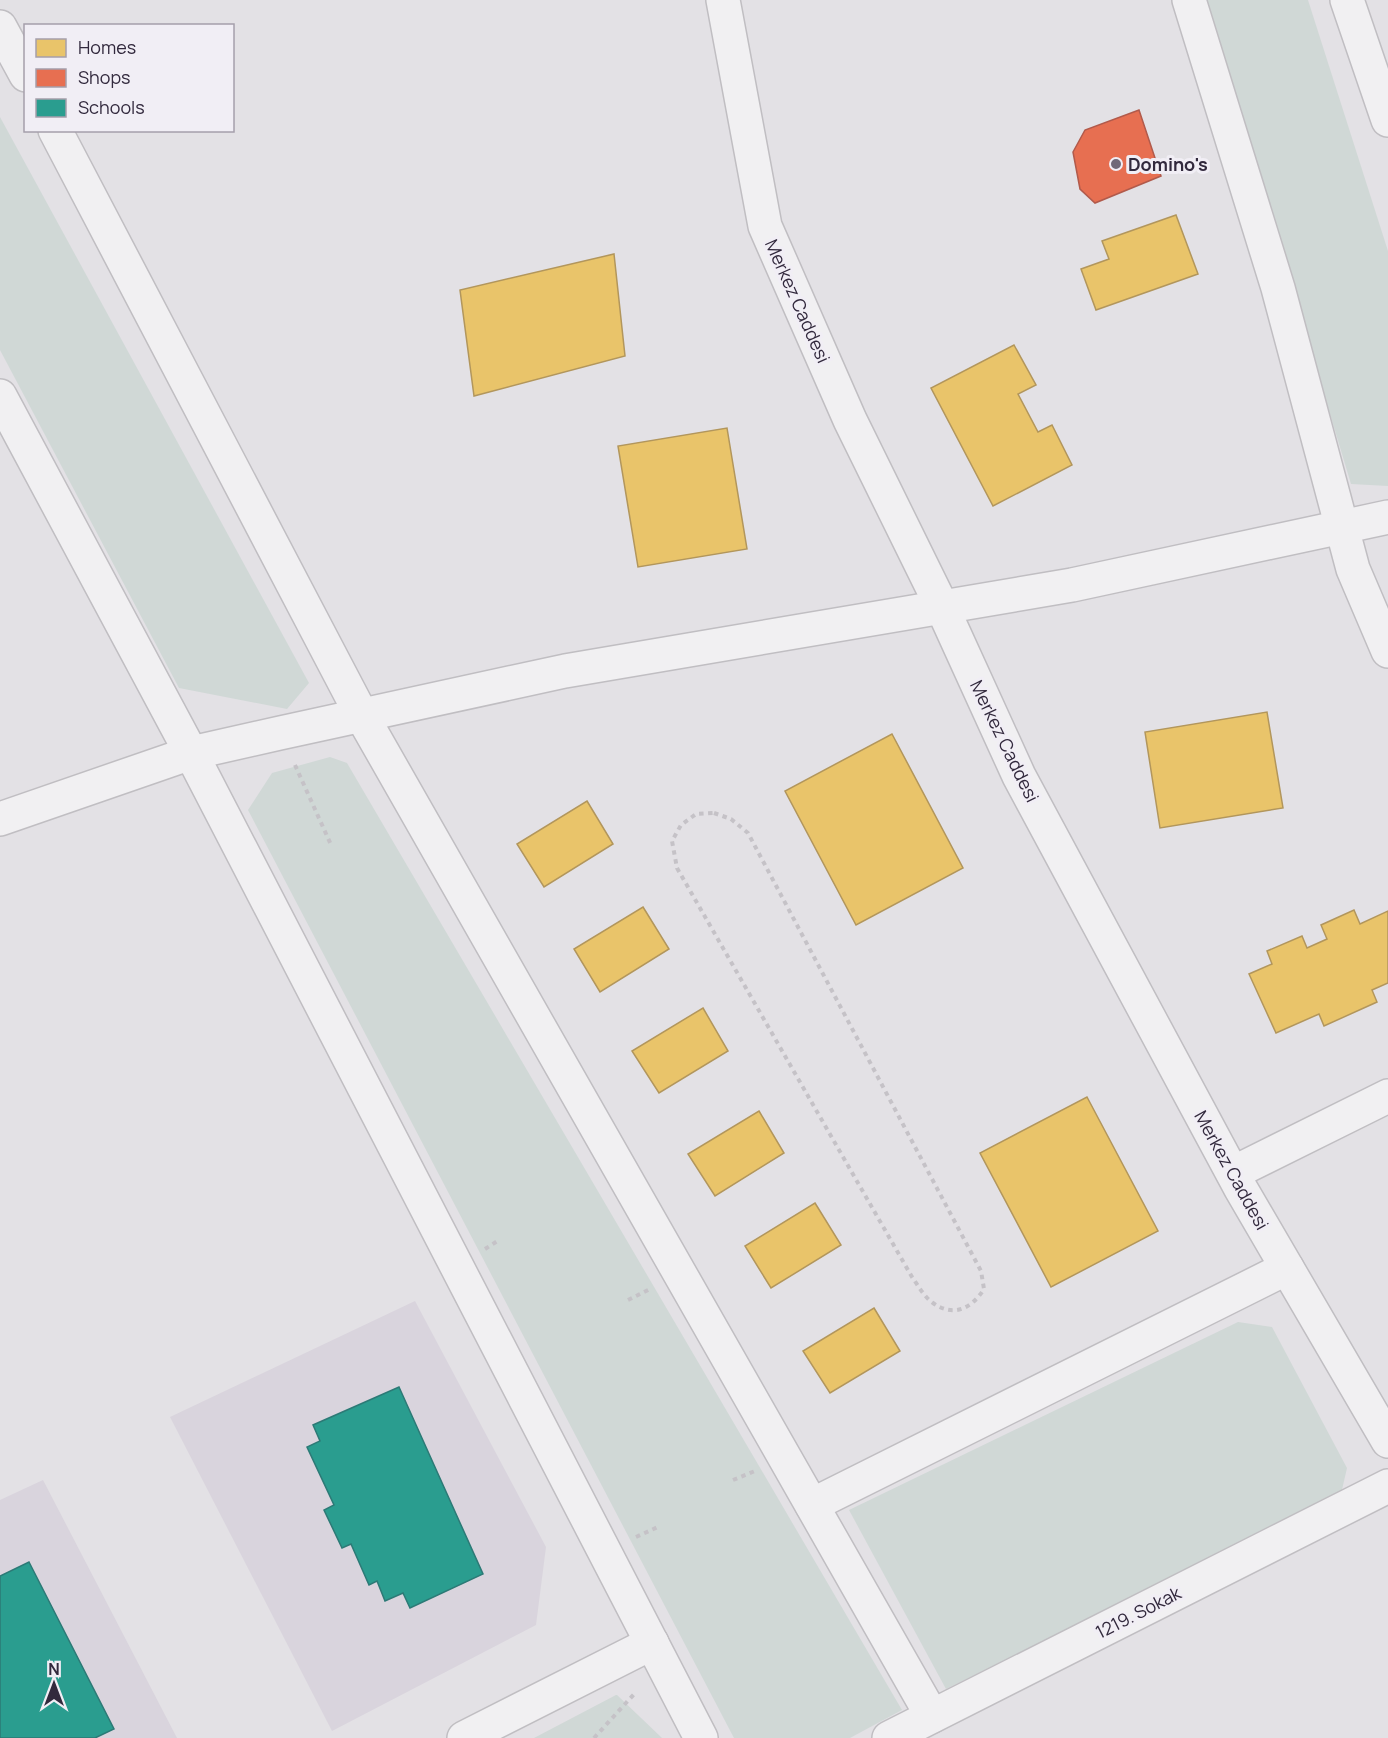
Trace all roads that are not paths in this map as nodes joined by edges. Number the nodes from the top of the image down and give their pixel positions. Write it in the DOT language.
graph roads {
  1 [pos="723,0"];
  2 [pos="1189,0"];
  3 [pos="1347,0"];
  4 [pos="0,27"];
  5 [pos="24,71"];
  6 [pos="1388,120"];
  7 [pos="56,132"];
  8 [pos="0,396"];
  9 [pos="1388,517"];
  10 [pos="1341,527"];
  11 [pos="942,607"];
  12 [pos="1388,651"];
  13 [pos="362,716"];
  14 [pos="191,753"];
  15 [pos="0,819"];
  16 [pos="1388,1096"];
  17 [pos="1233,1173"];
  18 [pos="1287,1268"];
  19 [pos="1388,1441"];
  20 [pos="1388,1486"];
  21 [pos="812,1505"];
  22 [pos="657,1653"];
  23 [pos="932,1716"];
  24 [pos="464,1738"];
  25 [pos="701,1738"];
  26 [pos="889,1738"];
  1 -- 11 [label="street, Merkez Caddesi"];
  2 -- 10 [label="street"];
  3 -- 6 [label="street"];
  4 -- 5 [label="street"];
  7 -- 13 [label="street"];
  8 -- 14 [label="street"];
  9 -- 10 [label="street"];
  10 -- 11 [label="street"];
  10 -- 12 [label="street"];
  11 -- 13 [label="street"];
  11 -- 17 [label="street, Merkez Caddesi"];
  13 -- 14 [label="street"];
  13 -- 21 [label="street"];
  14 -- 15 [label="street"];
  14 -- 22 [label="street"];
  16 -- 17 [label="street"];
  17 -- 18 [label="street, Merkez Caddesi"];
  18 -- 19 [label="street, Merkez Caddesi"];
  18 -- 21 [label="street"];
  20 -- 23 [label="street, 1219. Sokak"];
  21 -- 23 [label="street"];
  22 -- 24 [label="street"];
  22 -- 25 [label="street"];
  23 -- 26 [label="street, 1219. Sokak"];
}
